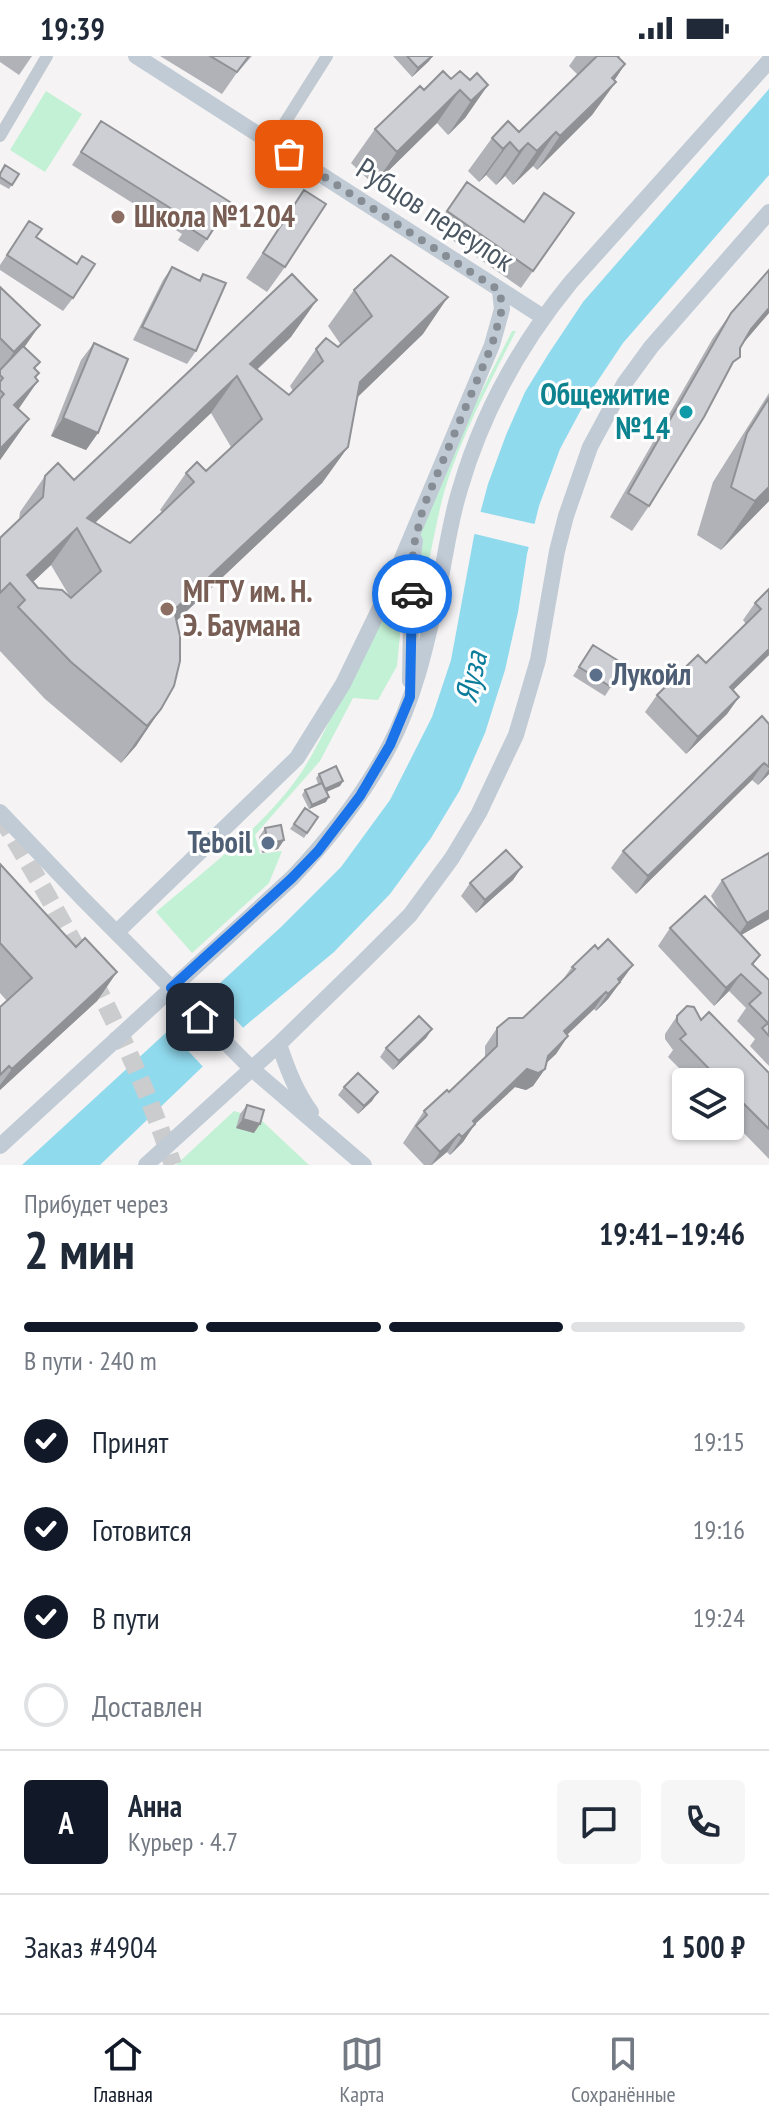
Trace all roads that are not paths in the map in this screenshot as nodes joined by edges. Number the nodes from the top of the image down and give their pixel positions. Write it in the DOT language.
graph roads {
  1 [pos="47,56"];
  2 [pos="136,56"];
  3 [pos="327,56"];
  4 [pos="769,61"];
  5 [pos="0,136"];
  6 [pos="272,143"];
  7 [pos="769,212"];
  8 [pos="500,291"];
  9 [pos="543,317"];
  10 [pos="527,341"];
  11 [pos="477,381"];
  12 [pos="423,508"];
  13 [pos="410,697"];
  14 [pos="0,812"];
  15 [pos="117,932"];
  16 [pos="171,988"];
  17 [pos="279,1044"];
  18 [pos="252,1069"];
  19 [pos="324,1129"];
  20 [pos="0,1146"];
  21 [pos="146,1165"];
  22 [pos="364,1165"];
  1 -- 5 [label="street"];
  2 -- 6 [label="main road, Рубцов переулок"];
  3 -- 6 [label="street"];
  4 -- 9 [label="main road"];
  6 -- 8 [label="main road, Рубцов переулок"];
  7 -- 17 [label="main road"];
  8 -- 9 [label="main road, Рубцов переулок"];
  8 -- 11 [label="main road"];
  9 -- 10 [label="main road"];
  10 -- 11 [label="main road"];
  10 -- 13 [label="main road"];
  11 -- 12 [label="main road"];
  12 -- 13 [label="main road"];
  12 -- 15 [label="main road"];
  13 -- 16 [label="main road"];
  14 -- 15 [label="main road"];
  15 -- 16 [label="main road"];
  16 -- 18 [label="main road"];
  16 -- 20 [label="main road"];
  17 -- 18 [label="main road"];
  17 -- 19 [label="main road"];
  18 -- 19 [label="main road"];
  18 -- 21 [label="main road"];
  19 -- 22 [label="main road"];
}
